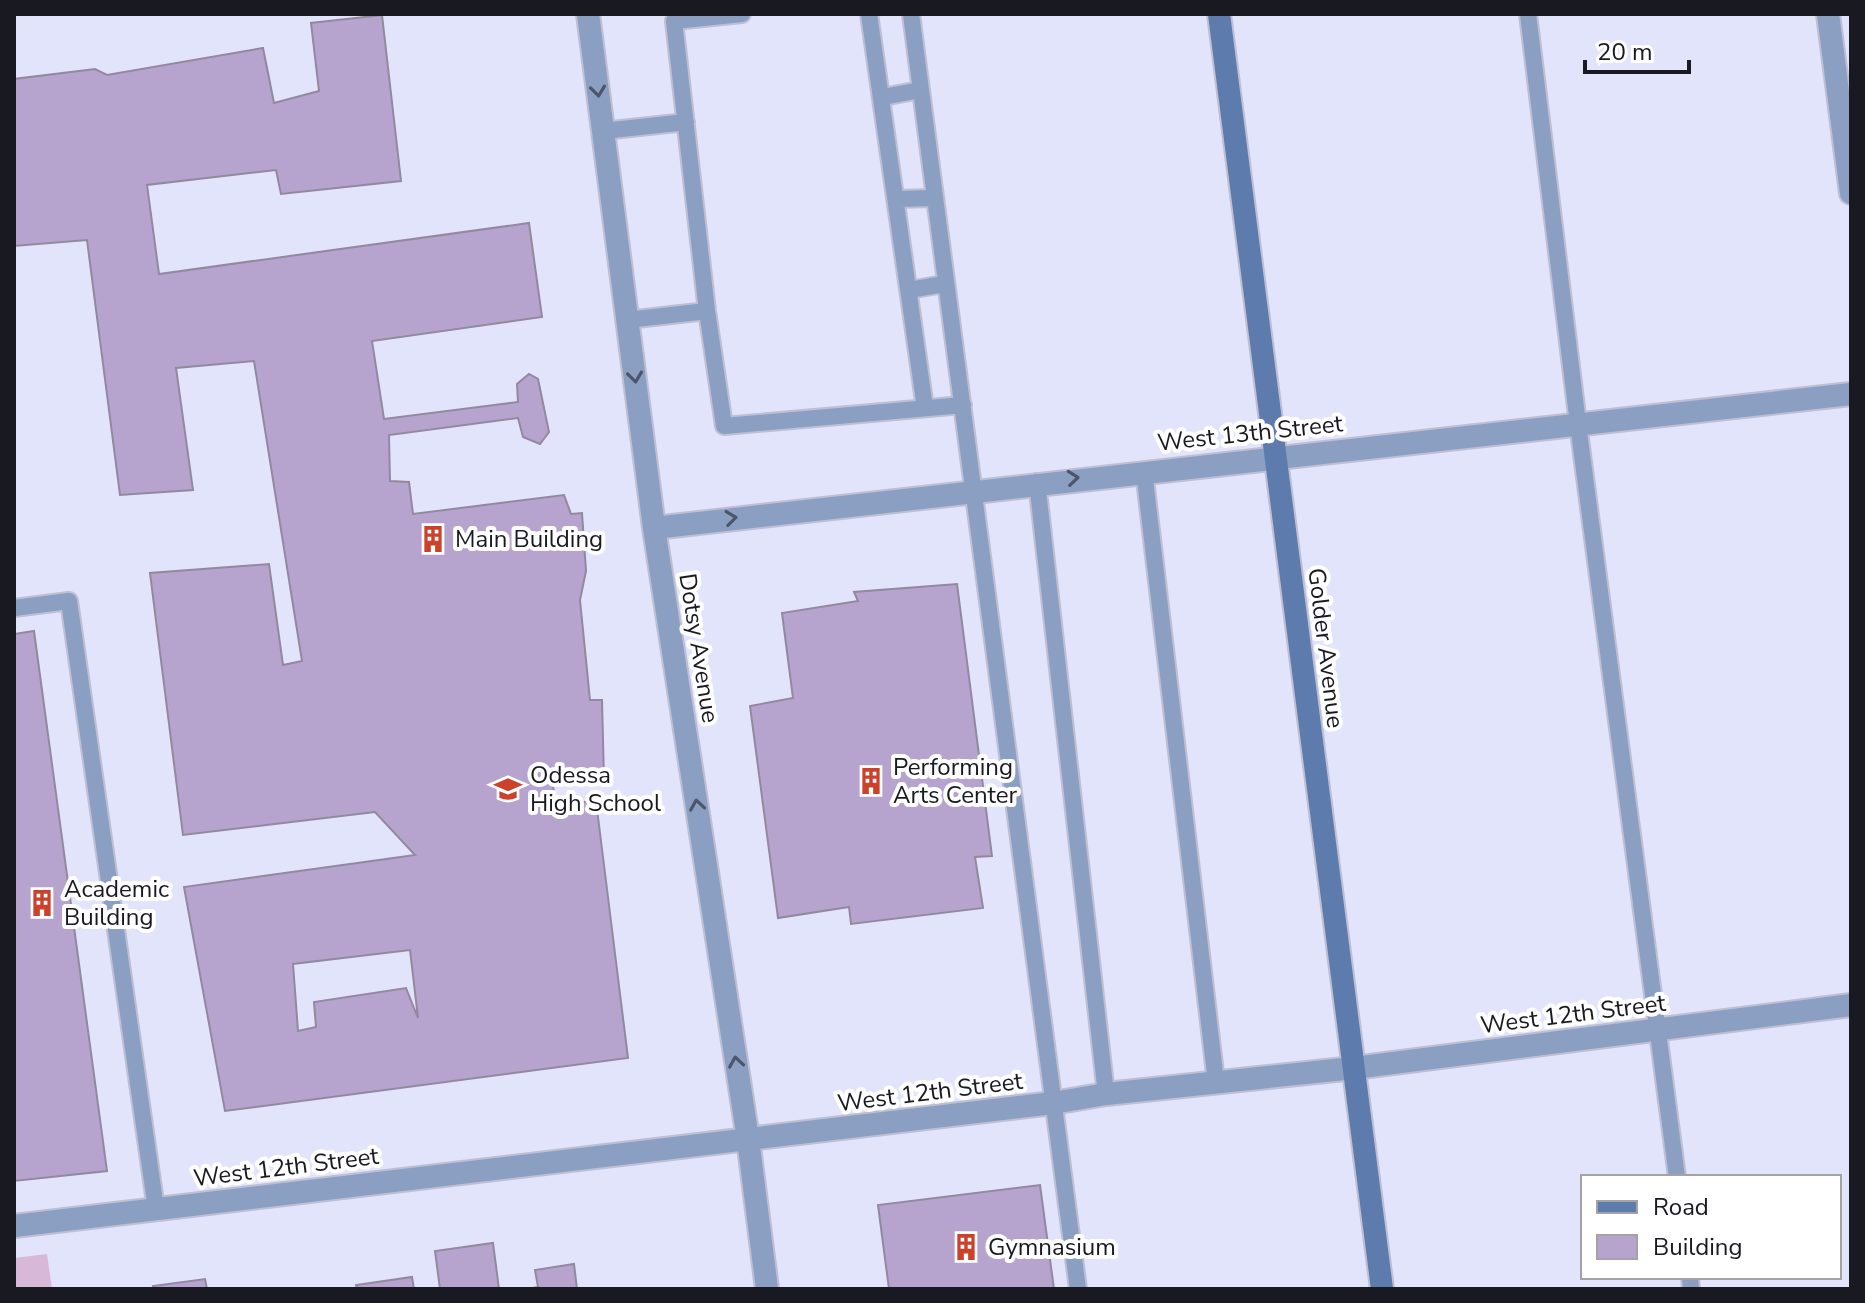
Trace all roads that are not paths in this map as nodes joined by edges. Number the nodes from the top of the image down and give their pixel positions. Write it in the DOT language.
graph roads {
  1 [pos="588,14"];
  2 [pos="742,14"];
  3 [pos="869,14"];
  4 [pos="911,14"];
  5 [pos="1219,14"];
  6 [pos="1528,14"];
  7 [pos="1828,14"];
  8 [pos="920,90"];
  9 [pos="883,97"];
  10 [pos="686,122"];
  11 [pos="603,131"];
  12 [pos="1851,193"];
  13 [pos="933,198"];
  14 [pos="897,199"];
  15 [pos="944,284"];
  16 [pos="909,290"];
  17 [pos="707,311"];
  18 [pos="627,320"];
  19 [pos="1851,394"];
  20 [pos="963,405"];
  21 [pos="925,408"];
  22 [pos="1578,424"];
  23 [pos="1276,457"];
  24 [pos="1144,471"];
  25 [pos="1037,482"];
  26 [pos="973,489"];
  27 [pos="654,528"];
  28 [pos="14,608"];
  29 [pos="1851,1005"];
  30 [pos="1658,1030"];
  31 [pos="1354,1068"];
  32 [pos="1216,1082"];
  33 [pos="1106,1094"];
  34 [pos="1053,1103"];
  35 [pos="748,1139"];
  36 [pos="1677,1175"];
  37 [pos="156,1209"];
  38 [pos="14,1226"];
  39 [pos="767,1289"];
  40 [pos="1078,1289"];
  41 [pos="1382,1289"];
  1 -- 11 [label="street, Dotsy Avenue, one-way"];
  2 -- 10 [label="lane"];
  3 -- 9 [label="lane"];
  4 -- 8 [label="lane"];
  5 -- 23 [label="main road, Golder Avenue"];
  6 -- 22 [label="lane"];
  7 -- 12 [label="street"];
  8 -- 9 [label="lane"];
  8 -- 13 [label="lane"];
  9 -- 14 [label="lane"];
  10 -- 11 [label="lane"];
  10 -- 17 [label="lane"];
  11 -- 18 [label="street, Dotsy Avenue"];
  13 -- 14 [label="lane"];
  13 -- 15 [label="lane"];
  14 -- 16 [label="lane"];
  15 -- 16 [label="lane"];
  15 -- 20 [label="lane"];
  16 -- 21 [label="lane"];
  17 -- 18 [label="lane"];
  17 -- 21 [label="lane"];
  18 -- 27 [label="street, Dotsy Avenue, one-way"];
  19 -- 22 [label="street, West 13th Street"];
  20 -- 21 [label="lane"];
  20 -- 26 [label="lane"];
  22 -- 23 [label="street, West 13th Street"];
  22 -- 30 [label="lane"];
  23 -- 24 [label="street, West 13th Street"];
  23 -- 31 [label="main road, Golder Avenue"];
  25 -- 24 [label="street, West 13th Street, one-way"];
  24 -- 32 [label="lane"];
  25 -- 26 [label="street, West 13th Street"];
  25 -- 33 [label="lane"];
  27 -- 26 [label="street, West 13th Street, one-way"];
  26 -- 34 [label="lane"];
  35 -- 27 [label="street, Dotsy Avenue, one-way"];
  28 -- 37 [label="lane"];
  29 -- 30 [label="street, West 12th Street"];
  30 -- 31 [label="street, West 12th Street"];
  30 -- 36 [label="lane"];
  31 -- 32 [label="street, West 12th Street"];
  31 -- 41 [label="main road, Golder Avenue"];
  32 -- 33 [label="street, West 12th Street"];
  33 -- 34 [label="street, West 12th Street"];
  34 -- 35 [label="street, West 12th Street"];
  34 -- 40 [label="lane"];
  35 -- 37 [label="street, West 12th Street"];
  35 -- 39 [label="street, Dotsy Avenue"];
  37 -- 38 [label="street, West 12th Street"];
}
